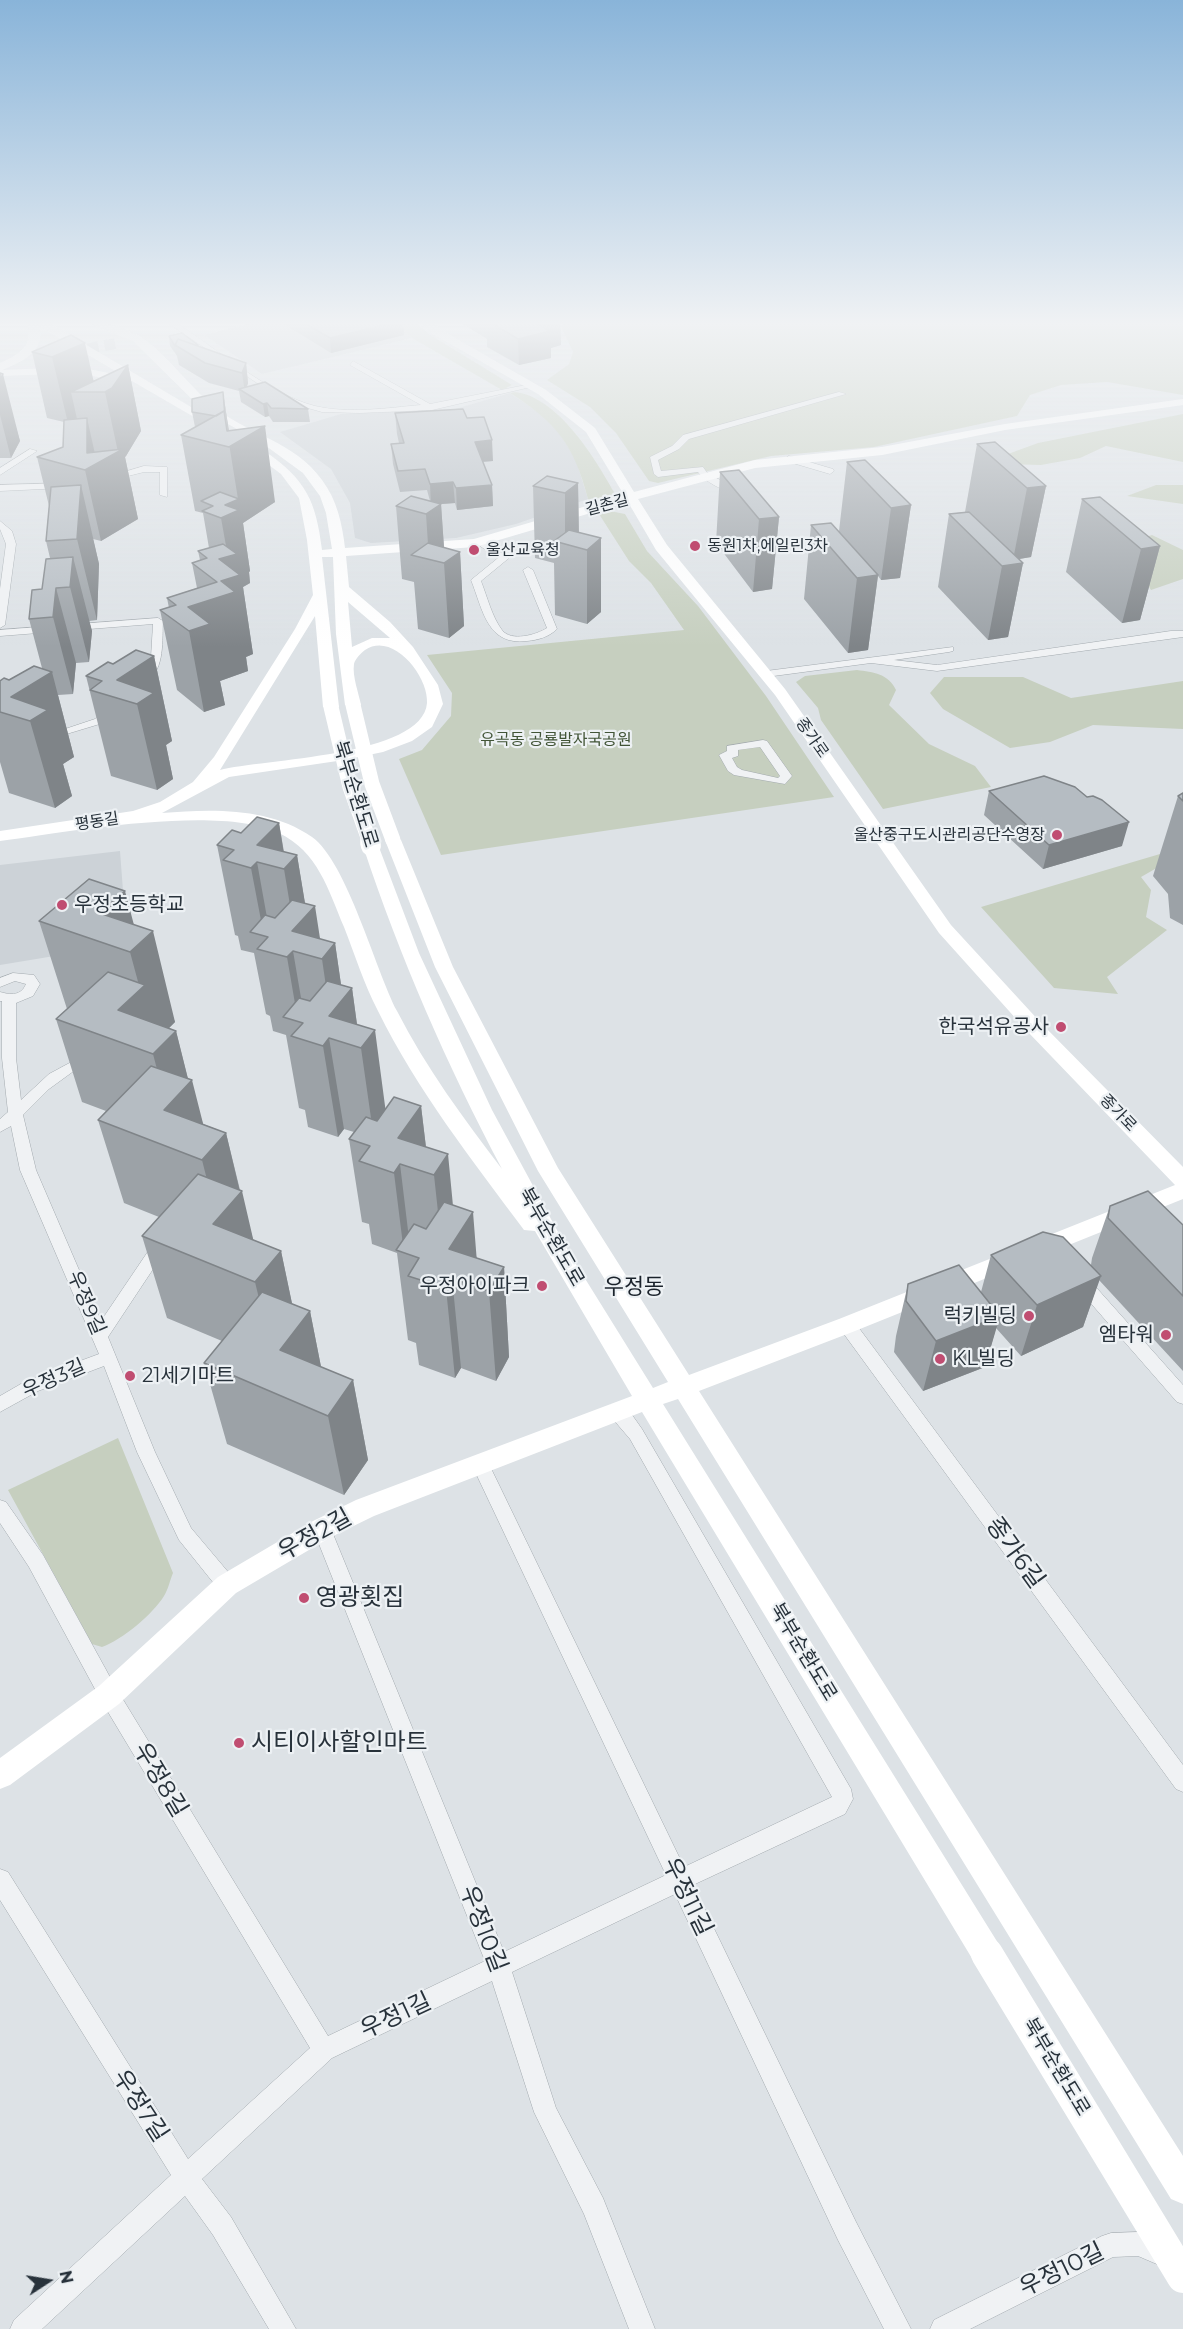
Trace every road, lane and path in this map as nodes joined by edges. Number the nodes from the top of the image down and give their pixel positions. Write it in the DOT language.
graph roads {
  1 [pos="223,430"];
  2 [pos="245,430"];
  3 [pos="591,430"];
  4 [pos="713,430"];
  5 [pos="991,430"];
  6 [pos="33,451"];
  7 [pos="789,459"];
  8 [pos="831,471"];
  9 [pos="0,472"];
  10 [pos="705,476"];
  11 [pos="98,481"];
  12 [pos="70,484"];
  13 [pos="0,488"];
  14 [pos="734,490"];
  15 [pos="164,495"];
  16 [pos="633,498"];
  17 [pos="0,524"];
  18 [pos="480,542"];
  19 [pos="338,553"];
  20 [pos="315,554"];
  21 [pos="4,556"];
  22 [pos="528,570"];
  23 [pos="339,582"];
  24 [pos="317,592"];
  25 [pos="0,625"];
  26 [pos="0,633"];
  27 [pos="1183,634"];
  28 [pos="949,649"];
  29 [pos="407,651"];
  30 [pos="873,660"];
  31 [pos="347,664"];
  32 [pos="766,674"];
  33 [pos="142,682"];
  34 [pos="122,704"];
  35 [pos="35,739"];
  36 [pos="786,777"];
  37 [pos="189,792"];
  38 [pos="102,822"];
  39 [pos="0,836"];
  40 [pos="382,843"];
  41 [pos="0,983"];
  42 [pos="5,998"];
  43 [pos="75,1065"];
  44 [pos="16,1116"];
  45 [pos="0,1127"];
  46 [pos="1183,1180"];
  47 [pos="1183,1190"];
  48 [pos="157,1251"];
  49 [pos="563,1262"];
  50 [pos="1072,1271"];
  51 [pos="847,1325"];
  52 [pos="100,1336"];
  53 [pos="109,1357"];
  54 [pos="683,1385"];
  55 [pos="1183,1397"];
  56 [pos="647,1398"];
  57 [pos="0,1405"];
  58 [pos="615,1411"];
  59 [pos="480,1463"];
  60 [pos="0,1508"];
  61 [pos="322,1529"];
  62 [pos="227,1585"];
  63 [pos="109,1695"];
  64 [pos="0,1775"];
  65 [pos="1183,1782"];
  66 [pos="0,1880"];
  67 [pos="679,1880"];
  68 [pos="499,1968"];
  69 [pos="324,2050"];
  70 [pos="185,2176"];
  71 [pos="1183,2187"];
  72 [pos="1183,2268"];
  73 [pos="1183,2277"];
  74 [pos="23,2329"];
  75 [pos="283,2329"];
  76 [pos="642,2329"];
  77 [pos="898,2329"];
  78 [pos="943,2329"];
  1 -- 20 [label="main road, 북부순환도로"];
  2 -- 19 [label="main road, 북부순환도로"];
  3 -- 16 [label="main road, 종가로"];
  4 -- 10 [label="street"];
  5 -- 7 [label="main road, 길촌길"];
  6 -- 9 [label="street"];
  7 -- 8 [label="street"];
  7 -- 10 [label="main road, 길촌길"];
  10 -- 14 [label="street"];
  10 -- 16 [label="main road, 길촌길"];
  11 -- 15 [label="street"];
  12 -- 13 [label="street"];
  16 -- 18 [label="main road, 길촌길"];
  16 -- 32 [label="main road, 종가로"];
  17 -- 21 [label="street"];
  18 -- 19 [label="main road, 길촌길"];
  18 -- 22 [label="street"];
  19 -- 20 [label="main road, 길촌길"];
  19 -- 23 [label="main road, 북부순환도로"];
  20 -- 24 [label="main road, 북부순환도로"];
  21 -- 25 [label="street"];
  23 -- 29 [label="main road"];
  23 -- 31 [label="main road, 북부순환도로"];
  24 -- 37 [label="main road"];
  24 -- 40 [label="main road, 북부순환도로, bridge"];
  26 -- 33 [label="street"];
  27 -- 30 [label="street"];
  28 -- 30 [label="street"];
  29 -- 31 [label="main road"];
  29 -- 37 [label="main road, 평동길"];
  30 -- 32 [label="street"];
  31 -- 40 [label="main road, 북부순환도로, bridge"];
  32 -- 46 [label="main road, 종가로"];
  34 -- 35 [label="street"];
  36 -- 36 [label="street"];
  37 -- 38 [label="main road, 평동길"];
  38 -- 39 [label="main road, 평동길"];
  38 -- 49 [label="main road"];
  40 -- 49 [label="main road, 북부순환도로"];
  40 -- 54 [label="main road, 북부순환도로"];
  41 -- 42 [label="street"];
  42 -- 44 [label="street, 우정9길"];
  43 -- 44 [label="street"];
  44 -- 45 [label="street"];
  44 -- 52 [label="street, 우정9길"];
  47 -- 51 [label="main road"];
  48 -- 52 [label="street"];
  49 -- 56 [label="main road, 북부순환도로"];
  50 -- 55 [label="street"];
  51 -- 54 [label="main road"];
  51 -- 65 [label="street, 종가6길"];
  52 -- 53 [label="street, 우정9길"];
  53 -- 57 [label="street, 우정3길"];
  53 -- 62 [label="street, 우정9길"];
  54 -- 56 [label="main road, 우정2길"];
  54 -- 71 [label="main road, 북부순환도로"];
  56 -- 58 [label="main road, 우정2길"];
  56 -- 73 [label="main road, 북부순환도로, bridge"];
  58 -- 59 [label="main road, 우정2길"];
  58 -- 67 [label="street, 우정1길"];
  59 -- 61 [label="main road, 우정2길"];
  59 -- 67 [label="street, 우정11길"];
  60 -- 63 [label="street, 우정8길"];
  61 -- 62 [label="main road, 우정2길"];
  61 -- 68 [label="street, 우정10길"];
  62 -- 63 [label="main road, 우정2길"];
  63 -- 64 [label="main road, 우정2길"];
  63 -- 69 [label="street, 우정8길"];
  66 -- 70 [label="street, 우정7길"];
  67 -- 68 [label="street, 우정1길"];
  67 -- 77 [label="street, 우정11길"];
  68 -- 69 [label="street, 우정1길"];
  68 -- 76 [label="street, 우정10길"];
  69 -- 70 [label="street, 우정1길"];
  70 -- 74 [label="street, 우정1길"];
  70 -- 75 [label="street, 우정7길"];
  72 -- 78 [label="street, 우정10길"];
}
